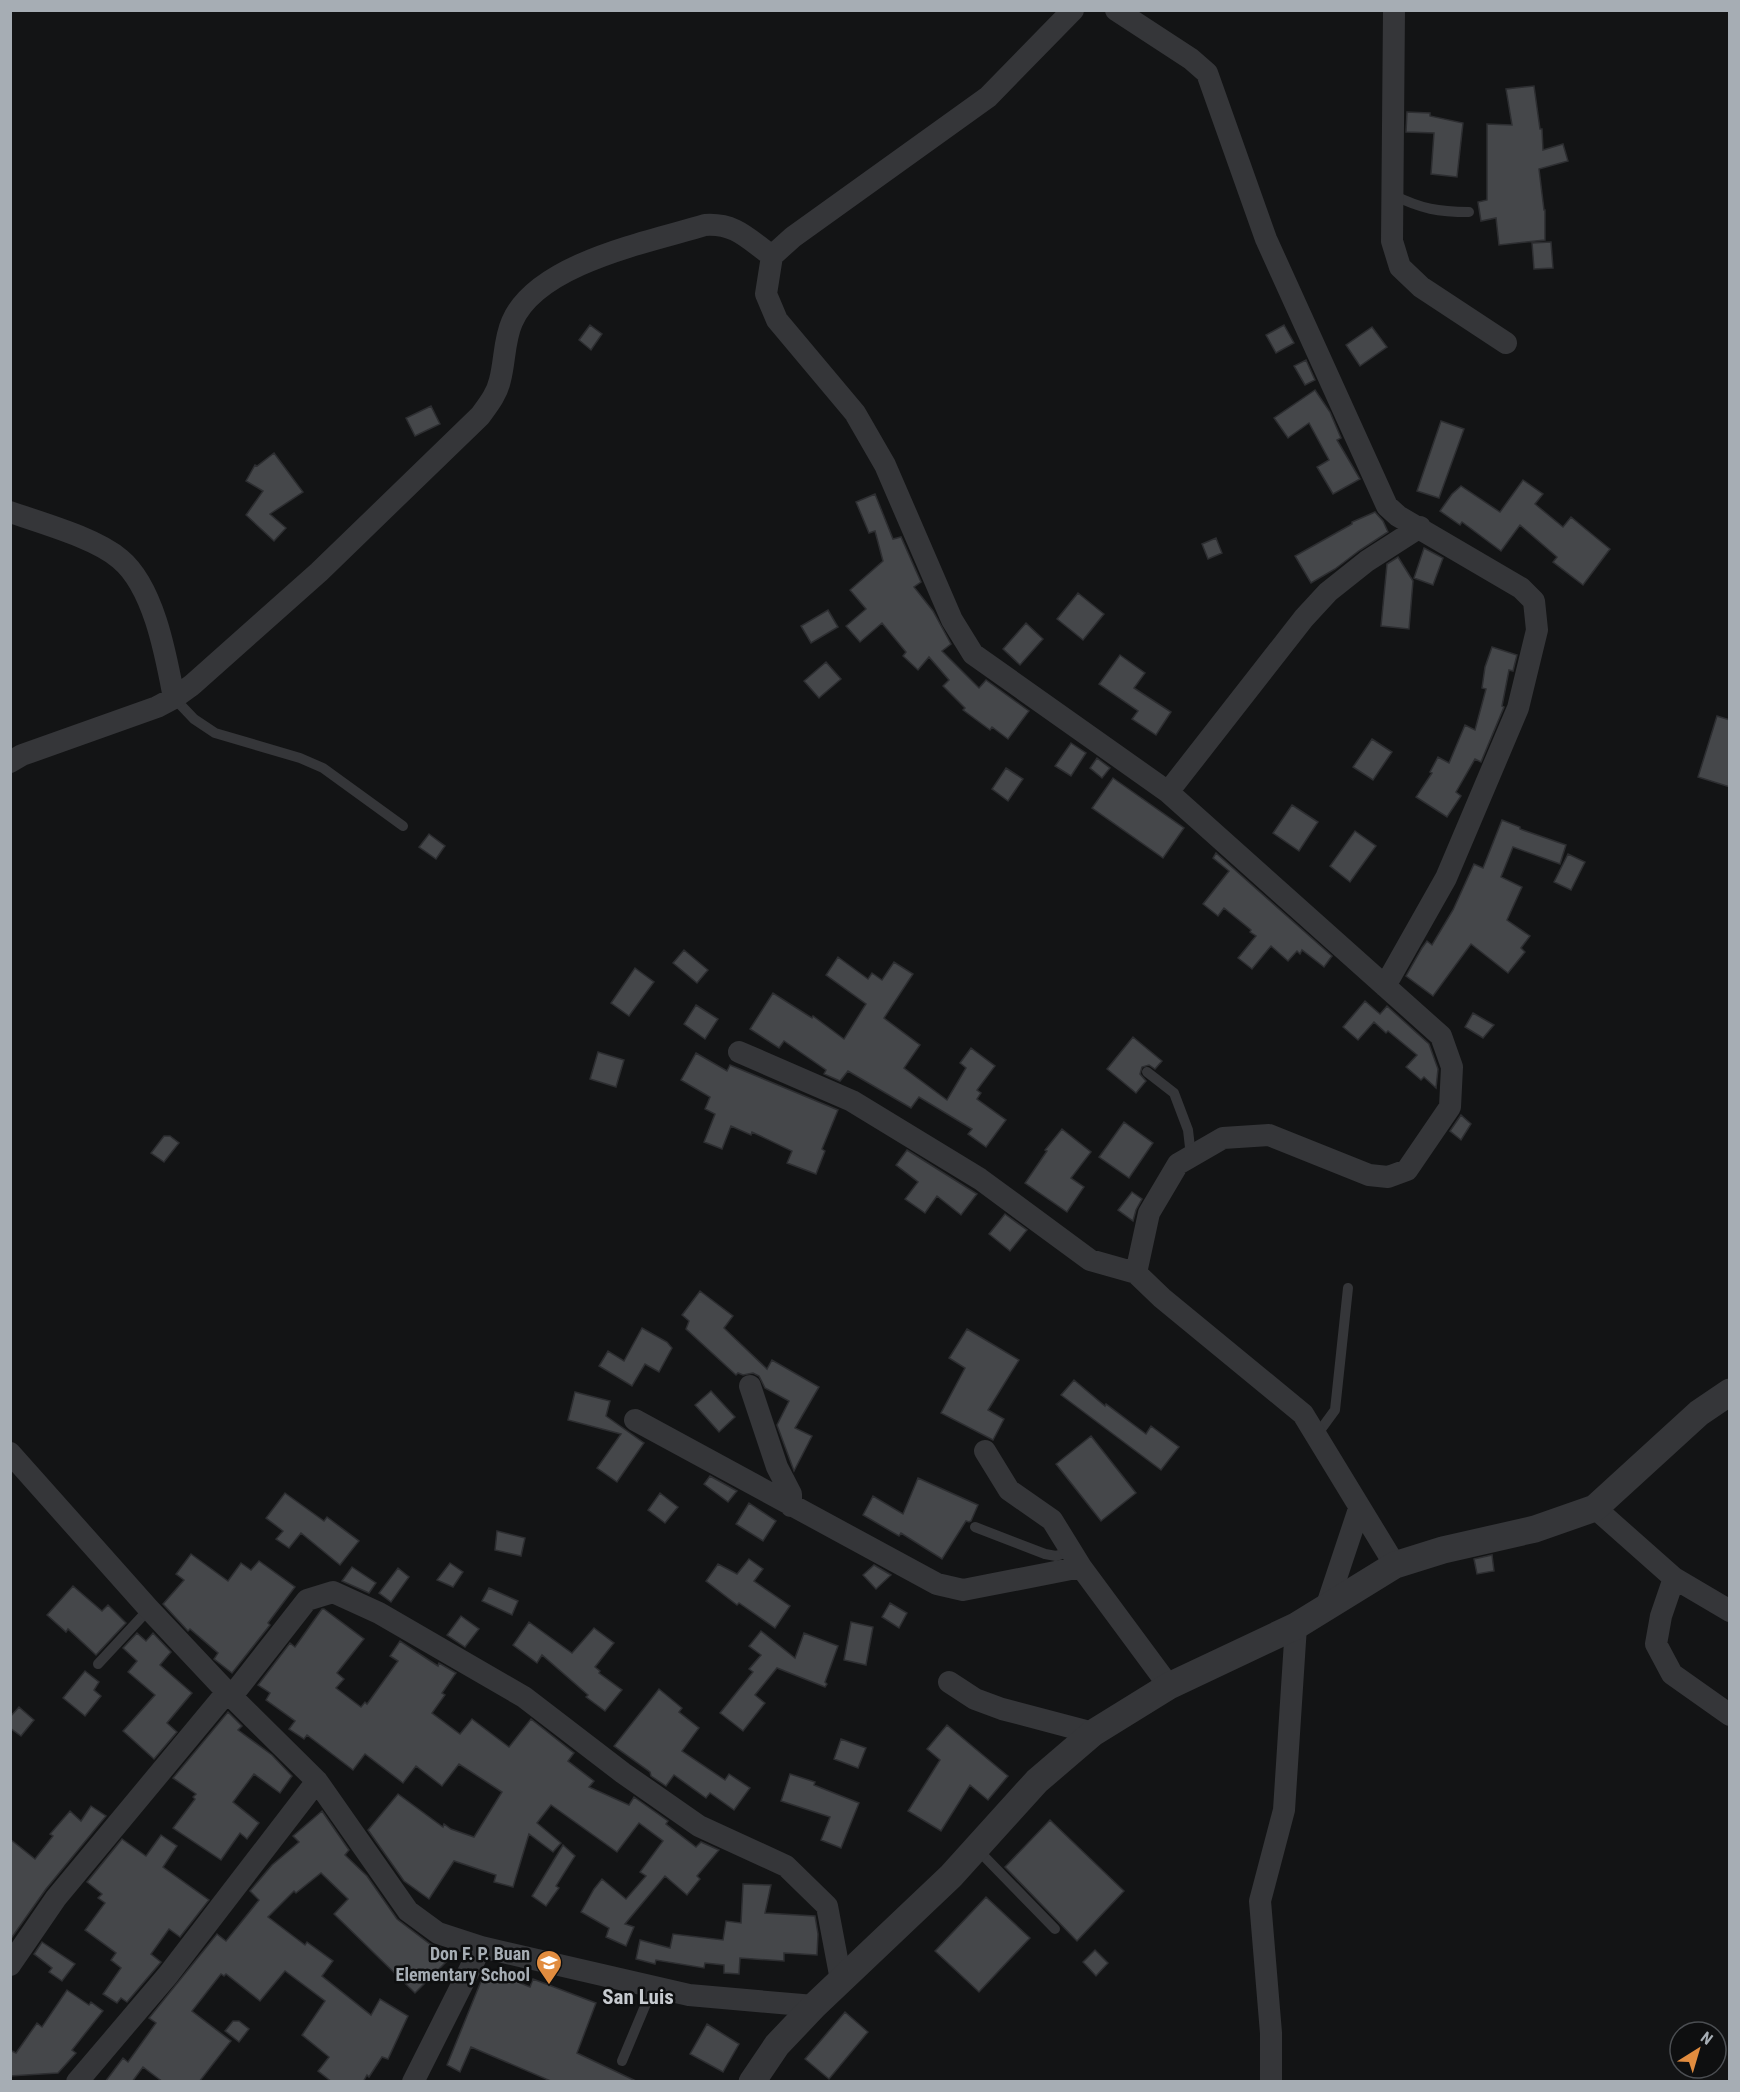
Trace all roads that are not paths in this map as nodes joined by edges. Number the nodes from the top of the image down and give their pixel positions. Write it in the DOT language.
graph roads {
  1 [pos="1073,10"];
  2 [pos="1116,10"];
  3 [pos="1394,10"];
  4 [pos="1393,195"];
  5 [pos="1469,212"];
  6 [pos="772,256"];
  7 [pos="1506,343"];
  8 [pos="10,512"];
  9 [pos="1420,527"];
  10 [pos="174,698"];
  11 [pos="10,762"];
  12 [pos="1168,792"];
  13 [pos="403,826"];
  14 [pos="1385,986"];
  15 [pos="739,1052"];
  16 [pos="1147,1072"];
  17 [pos="1191,1156"];
  18 [pos="1136,1273"];
  19 [pos="1348,1288"];
  20 [pos="750,1386"];
  21 [pos="1730,1392"];
  22 [pos="635,1420"];
  23 [pos="1316,1436"];
  24 [pos="985,1450"];
  25 [pos="10,1453"];
  26 [pos="792,1506"];
  27 [pos="1595,1508"];
  28 [pos="1359,1509"];
  29 [pos="975,1527"];
  30 [pos="1076,1559"];
  31 [pos="1395,1565"];
  32 [pos="1674,1578"];
  33 [pos="1326,1608"];
  34 [pos="149,1609"];
  35 [pos="1730,1611"];
  36 [pos="1296,1626"];
  37 [pos="98,1664"];
  38 [pos="949,1682"];
  39 [pos="1168,1686"];
  40 [pos="229,1695"];
  41 [pos="1730,1715"];
  42 [pos="1093,1732"];
  43 [pos="317,1781"];
  44 [pos="976,1849"];
  45 [pos="1055,1929"];
  46 [pos="482,1947"];
  47 [pos="12,1960"];
  48 [pos="842,1980"];
  49 [pos="653,1987"];
  50 [pos="814,2006"];
  51 [pos="622,2061"];
  52 [pos="418,2079"];
  53 [pos="76,2082"];
  54 [pos="752,2082"];
  55 [pos="1271,2082"];
  1 -- 6 [label="street"];
  2 -- 9 [label="street"];
  3 -- 4 [label="street"];
  4 -- 5 [label="lane"];
  4 -- 7 [label="street"];
  6 -- 10 [label="street"];
  6 -- 12 [label="street"];
  8 -- 10 [label="street"];
  9 -- 12 [label="street"];
  9 -- 14 [label="street"];
  10 -- 11 [label="street"];
  10 -- 13 [label="lane"];
  12 -- 14 [label="street"];
  14 -- 17 [label="street"];
  15 -- 18 [label="street"];
  16 -- 17 [label="lane"];
  17 -- 18 [label="street"];
  18 -- 23 [label="street"];
  19 -- 23 [label="lane"];
  20 -- 26 [label="street"];
  21 -- 27 [label="street"];
  22 -- 26 [label="street"];
  23 -- 28 [label="street"];
  24 -- 30 [label="street"];
  25 -- 34 [label="street"];
  26 -- 30 [label="street"];
  27 -- 31 [label="street"];
  27 -- 32 [label="street"];
  28 -- 31 [label="street"];
  28 -- 33 [label="street"];
  29 -- 30 [label="lane"];
  30 -- 39 [label="street"];
  31 -- 33 [label="street"];
  32 -- 35 [label="street"];
  32 -- 41 [label="street"];
  33 -- 36 [label="street"];
  34 -- 37 [label="lane"];
  34 -- 40 [label="street"];
  36 -- 39 [label="street"];
  36 -- 55 [label="street"];
  38 -- 42 [label="street"];
  39 -- 42 [label="street"];
  40 -- 43 [label="street"];
  40 -- 47 [label="street"];
  40 -- 48 [label="street"];
  42 -- 44 [label="street"];
  43 -- 46 [label="street"];
  43 -- 53 [label="street"];
  44 -- 45 [label="lane"];
  44 -- 48 [label="street"];
  46 -- 49 [label="street"];
  46 -- 52 [label="street"];
  48 -- 50 [label="street"];
  49 -- 50 [label="street"];
  49 -- 51 [label="lane"];
  50 -- 54 [label="street"];
}
